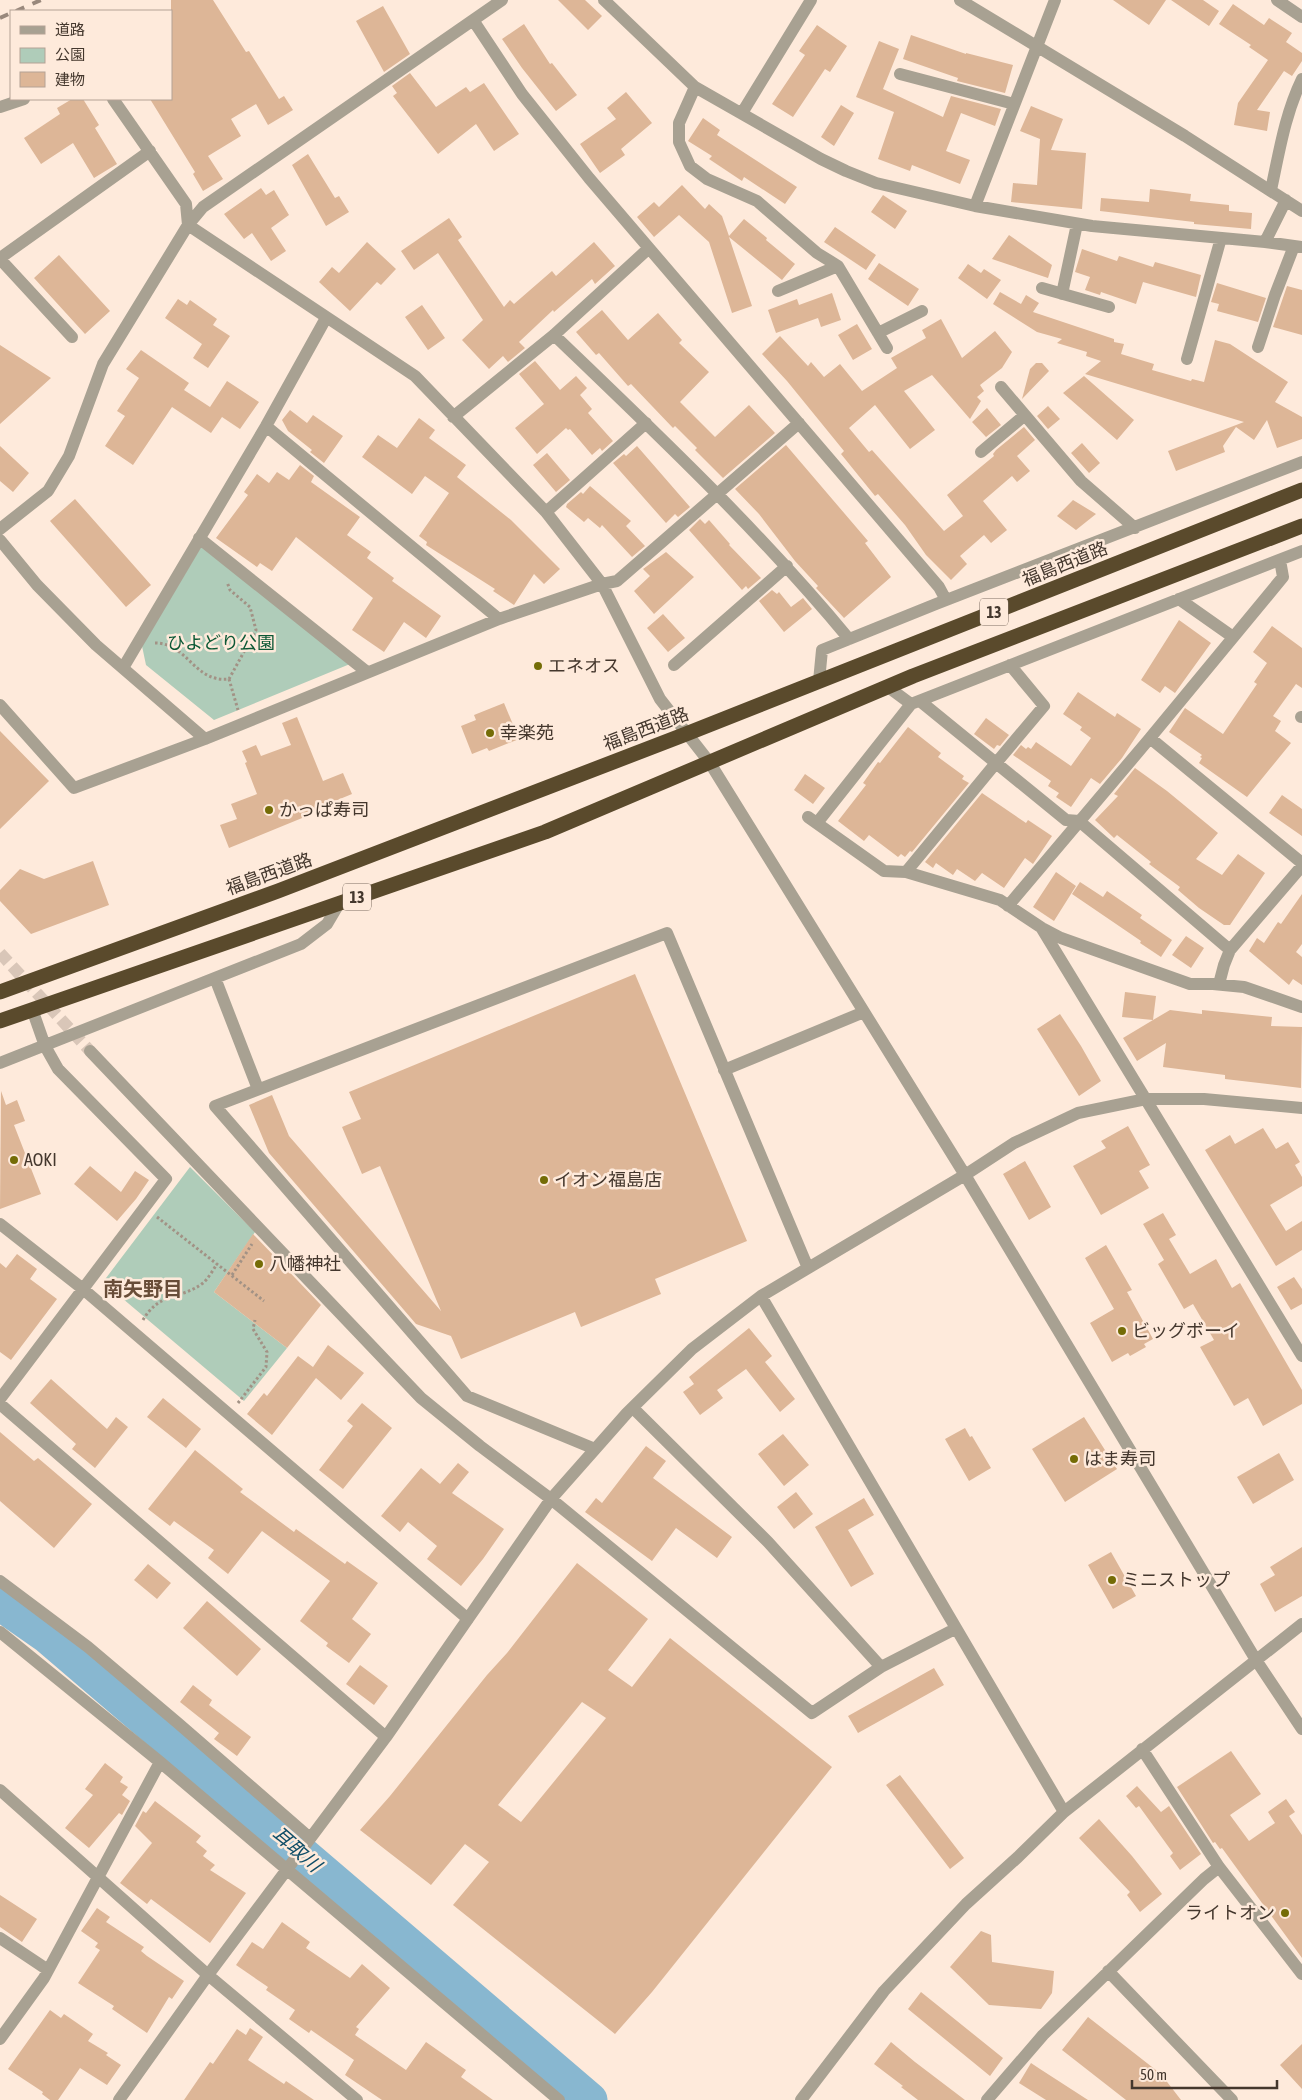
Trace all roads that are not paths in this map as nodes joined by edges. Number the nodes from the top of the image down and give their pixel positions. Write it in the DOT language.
graph roads {
  1 [pos="502,0"];
  2 [pos="604,0"];
  3 [pos="811,0"];
  4 [pos="960,0"];
  5 [pos="1054,0"];
  6 [pos="1277,0"];
  7 [pos="1302,17"];
  8 [pos="473,20"];
  9 [pos="1037,46"];
  10 [pos="900,74"];
  11 [pos="1302,80"];
  12 [pos="695,87"];
  13 [pos="21,100"];
  14 [pos="115,100"];
  15 [pos="1014,104"];
  16 [pos="0,107"];
  17 [pos="742,113"];
  18 [pos="150,151"];
  19 [pos="1271,190"];
  20 [pos="1286,200"];
  21 [pos="974,206"];
  22 [pos="1302,211"];
  23 [pos="1078,224"];
  24 [pos="188,226"];
  25 [pos="1221,238"];
  26 [pos="1265,242"];
  27 [pos="1298,247"];
  28 [pos="648,249"];
  29 [pos="0,258"];
  30 [pos="838,266"];
  31 [pos="1042,288"];
  32 [pos="778,290"];
  33 [pos="1062,294"];
  34 [pos="1109,307"];
  35 [pos="922,311"];
  36 [pos="326,318"];
  37 [pos="878,333"];
  38 [pos="554,335"];
  39 [pos="72,337"];
  40 [pos="1258,347"];
  41 [pos="887,348"];
  42 [pos="1187,359"];
  43 [pos="1001,387"];
  44 [pos="1025,416"];
  45 [pos="453,417"];
  46 [pos="646,423"];
  47 [pos="798,423"];
  48 [pos="266,426"];
  49 [pos="981,452"];
  50 [pos="1302,462"];
  51 [pos="1302,490"];
  52 [pos="718,493"];
  53 [pos="546,512"];
  54 [pos="1302,526"];
  55 [pos="1135,528"];
  56 [pos="0,529"];
  57 [pos="199,538"];
  58 [pos="0,540"];
  59 [pos="1302,551"];
  60 [pos="1280,560"];
  61 [pos="787,566"];
  62 [pos="602,584"];
  63 [pos="1179,599"];
  64 [pos="946,600"];
  65 [pos="499,619"];
  66 [pos="1233,637"];
  67 [pos="850,639"];
  68 [pos="674,664"];
  69 [pos="1010,665"];
  70 [pos="124,668"];
  71 [pos="367,672"];
  72 [pos="819,681"];
  73 [pos="888,687"];
  74 [pos="916,702"];
  75 [pos="0,705"];
  76 [pos="686,734"];
  77 [pos="1150,738"];
  78 [pos="204,739"];
  79 [pos="710,763"];
  80 [pos="996,763"];
  81 [pos="1079,821"];
  82 [pos="1302,864"];
  83 [pos="906,872"];
  84 [pos="340,902"];
  85 [pos="1008,906"];
  86 [pos="1042,928"];
  87 [pos="1230,950"];
  88 [pos="215,978"];
  89 [pos="1219,984"];
  90 [pos="0,992"];
  91 [pos="1302,1007"];
  92 [pos="32,1009"];
  93 [pos="864,1012"];
  94 [pos="0,1021"];
  95 [pos="45,1046"];
  96 [pos="90,1051"];
  97 [pos="0,1063"];
  98 [pos="724,1070"];
  99 [pos="258,1089"];
  100 [pos="1146,1099"];
  101 [pos="1302,1108"];
  102 [pos="965,1175"];
  103 [pos="0,1224"];
  104 [pos="808,1268"];
  105 [pos="82,1289"];
  106 [pos="761,1296"];
  107 [pos="1302,1356"];
  108 [pos="0,1399"];
  109 [pos="0,1404"];
  110 [pos="632,1408"];
  111 [pos="595,1449"];
  112 [pos="551,1499"];
  113 [pos="0,1581"];
  114 [pos="468,1619"];
  115 [pos="1302,1624"];
  116 [pos="956,1629"];
  117 [pos="0,1632"];
  118 [pos="1256,1660"];
  119 [pos="882,1667"];
  120 [pos="1302,1729"];
  121 [pos="386,1737"];
  122 [pos="1142,1750"];
  123 [pos="160,1762"];
  124 [pos="0,1790"];
  125 [pos="1064,1812"];
  126 [pos="307,1842"];
  127 [pos="291,1865"];
  128 [pos="1219,1867"];
  129 [pos="97,1878"];
  130 [pos="0,1938"];
  131 [pos="48,1970"];
  132 [pos="1108,1971"];
  133 [pos="1302,1974"];
  134 [pos="208,1975"];
  135 [pos="0,2040"];
  136 [pos="992,2098"];
  137 [pos="118,2100"];
  138 [pos="357,2100"];
  139 [pos="559,2100"];
  140 [pos="801,2100"];
  141 [pos="1232,2100"];
  1 -- 8 [label="street"];
  2 -- 12 [label="street"];
  3 -- 17 [label="street"];
  4 -- 9 [label="street"];
  5 -- 9 [label="street"];
  6 -- 7 [label="street"];
  8 -- 24 [label="street"];
  8 -- 28 [label="street"];
  9 -- 15 [label="street"];
  9 -- 19 [label="street"];
  10 -- 15 [label="street"];
  11 -- 19 [label="street"];
  12 -- 17 [label="street"];
  12 -- 30 [label="street"];
  13 -- 16 [label="street"];
  14 -- 18 [label="street"];
  15 -- 21 [label="street"];
  17 -- 21 [label="street"];
  18 -- 24 [label="street"];
  18 -- 29 [label="street"];
  19 -- 20 [label="street"];
  20 -- 22 [label="street"];
  20 -- 26 [label="street"];
  21 -- 23 [label="street"];
  23 -- 25 [label="street"];
  23 -- 33 [label="street"];
  24 -- 36 [label="street"];
  24 -- 56 [label="street"];
  25 -- 26 [label="street"];
  25 -- 42 [label="street"];
  26 -- 27 [label="street"];
  27 -- 40 [label="street"];
  28 -- 38 [label="street"];
  28 -- 47 [label="street"];
  29 -- 39 [label="street"];
  30 -- 32 [label="street"];
  30 -- 37 [label="street"];
  31 -- 33 [label="street"];
  33 -- 34 [label="street"];
  35 -- 37 [label="street"];
  36 -- 45 [label="street"];
  36 -- 48 [label="street"];
  37 -- 41 [label="street"];
  38 -- 45 [label="street"];
  38 -- 46 [label="street"];
  43 -- 44 [label="street"];
  44 -- 49 [label="street"];
  44 -- 55 [label="street"];
  45 -- 53 [label="street"];
  46 -- 52 [label="street"];
  46 -- 53 [label="street"];
  47 -- 52 [label="street"];
  47 -- 64 [label="street"];
  48 -- 57 [label="street"];
  48 -- 65 [label="street"];
  50 -- 55 [label="street"];
  51 -- 72 [label="highway, 福島西道路 / 13"];
  52 -- 61 [label="street"];
  52 -- 62 [label="street"];
  53 -- 62 [label="street"];
  54 -- 73 [label="highway, 13"];
  55 -- 64 [label="street"];
  57 -- 70 [label="street"];
  57 -- 71 [label="street"];
  58 -- 70 [label="street"];
  59 -- 60 [label="street"];
  60 -- 63 [label="street"];
  60 -- 66 [label="street"];
  61 -- 67 [label="street"];
  61 -- 68 [label="street"];
  62 -- 65 [label="street"];
  62 -- 76 [label="street"];
  63 -- 66 [label="street"];
  63 -- 69 [label="street"];
  64 -- 67 [label="street"];
  65 -- 71 [label="street"];
  66 -- 77 [label="street"];
  67 -- 72 [label="street"];
  69 -- 74 [label="street"];
  69 -- 80 [label="street"];
  70 -- 78 [label="street"];
  71 -- 78 [label="street"];
  72 -- 76 [label="highway, 福島西道路 / 13"];
  73 -- 74 [label="street"];
  73 -- 79 [label="highway, 13"];
  74 -- 80 [label="street"];
  74 -- 83 [label="street"];
  75 -- 78 [label="street"];
  76 -- 79 [label="street"];
  76 -- 90 [label="highway, 福島西道路 / 13"];
  77 -- 81 [label="street"];
  77 -- 82 [label="street"];
  79 -- 84 [label="highway, 13"];
  79 -- 93 [label="street"];
  80 -- 81 [label="street"];
  80 -- 83 [label="street"];
  81 -- 85 [label="street"];
  81 -- 87 [label="street"];
  82 -- 87 [label="street"];
  83 -- 85 [label="street"];
  84 -- 88 [label="street"];
  84 -- 92 [label="highway, 13"];
  85 -- 86 [label="street"];
  86 -- 89 [label="street"];
  86 -- 100 [label="street"];
  87 -- 89 [label="street"];
  88 -- 95 [label="street"];
  88 -- 99 [label="street"];
  89 -- 91 [label="street"];
  92 -- 94 [label="highway, 13"];
  92 -- 95 [label="street"];
  93 -- 98 [label="street"];
  93 -- 102 [label="street"];
  95 -- 97 [label="street"];
  95 -- 105 [label="street"];
  96 -- 112 [label="street"];
  98 -- 99 [label="street"];
  98 -- 104 [label="street"];
  99 -- 111 [label="street"];
  100 -- 101 [label="street"];
  100 -- 102 [label="street"];
  100 -- 107 [label="street"];
  102 -- 104 [label="street"];
  102 -- 118 [label="street"];
  103 -- 105 [label="street"];
  104 -- 106 [label="street"];
  105 -- 108 [label="street"];
  105 -- 114 [label="street"];
  106 -- 110 [label="street"];
  106 -- 116 [label="street"];
  109 -- 121 [label="street"];
  110 -- 111 [label="street"];
  110 -- 119 [label="street"];
  111 -- 112 [label="street"];
  112 -- 114 [label="street"];
  112 -- 119 [label="street"];
  113 -- 126 [label="street"];
  114 -- 121 [label="street"];
  115 -- 118 [label="street"];
  116 -- 119 [label="street"];
  116 -- 125 [label="street"];
  117 -- 123 [label="street"];
  118 -- 120 [label="street"];
  118 -- 122 [label="street"];
  121 -- 126 [label="street"];
  122 -- 125 [label="street"];
  122 -- 128 [label="street"];
  123 -- 127 [label="street"];
  123 -- 129 [label="street"];
  124 -- 129 [label="street"];
  125 -- 140 [label="street"];
  126 -- 127 [label="street"];
  127 -- 134 [label="street"];
  127 -- 139 [label="street"];
  128 -- 132 [label="street"];
  128 -- 133 [label="street"];
  129 -- 131 [label="street"];
  129 -- 134 [label="street"];
  130 -- 131 [label="street"];
  131 -- 135 [label="street"];
  132 -- 136 [label="street"];
  132 -- 141 [label="street"];
  134 -- 137 [label="street"];
  134 -- 138 [label="street"];
}
